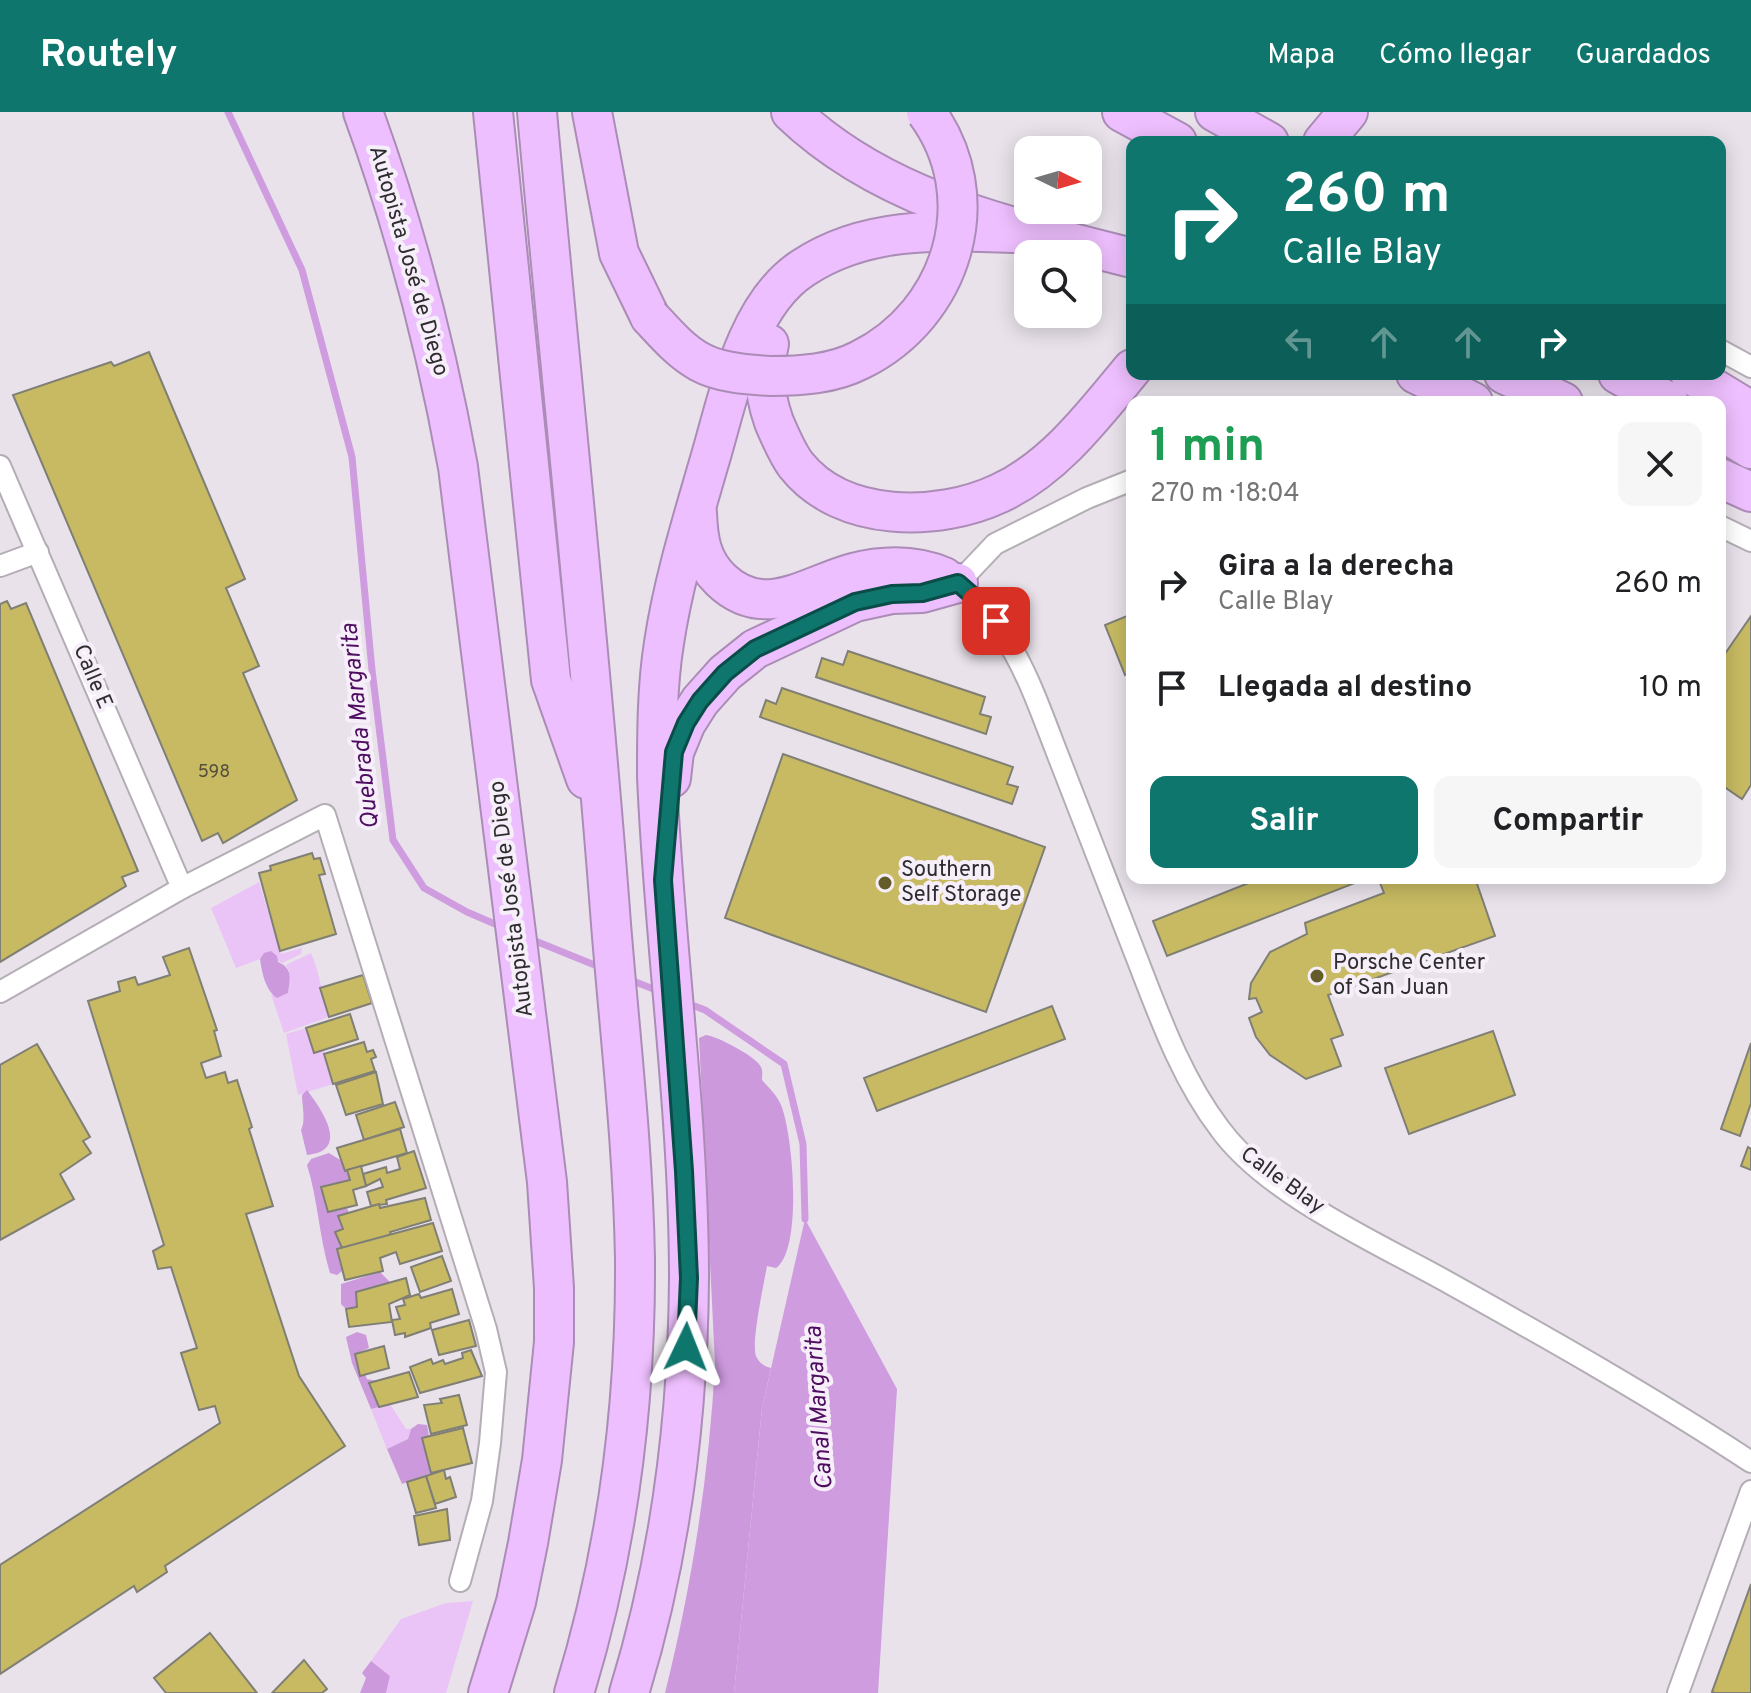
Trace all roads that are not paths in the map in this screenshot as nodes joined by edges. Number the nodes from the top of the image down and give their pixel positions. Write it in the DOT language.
graph roads {
  1 [pos="363,112"];
  2 [pos="493,112"];
  3 [pos="537,112"];
  4 [pos="592,112"];
  5 [pos="791,112"];
  6 [pos="926,112"];
  7 [pos="1122,112"];
  8 [pos="1215,112"];
  9 [pos="1348,112"];
  10 [pos="1166,136"];
  11 [pos="1258,136"];
  12 [pos="1328,136"];
  13 [pos="1039,234"];
  14 [pos="841,248"];
  15 [pos="1126,256"];
  16 [pos="1726,353"];
  17 [pos="1751,367"];
  18 [pos="1124,379"];
  19 [pos="1428,380"];
  20 [pos="1517,380"];
  21 [pos="1629,380"];
  22 [pos="1700,380"];
  23 [pos="1461,396"];
  24 [pos="1550,396"];
  25 [pos="1658,396"];
  26 [pos="1751,411"];
  27 [pos="1726,434"];
  28 [pos="1751,449"];
  29 [pos="0,466"];
  30 [pos="1726,481"];
  31 [pos="1126,482"];
  32 [pos="1751,492"];
  33 [pos="696,506"];
  34 [pos="1726,529"];
  35 [pos="1751,541"];
  36 [pos="38,552"];
  37 [pos="0,566"];
  38 [pos="958,583"];
  39 [pos="604,830"];
  40 [pos="182,888"];
  41 [pos="664,894"];
  42 [pos="0,992"];
  43 [pos="1751,1462"];
  44 [pos="1751,1491"];
  45 [pos="460,1581"];
  46 [pos="488,1693"];
  47 [pos="574,1693"];
  48 [pos="629,1693"];
  49 [pos="1678,1693"];
  1 -- 46 [label="highway, Autopista José de Diego"];
  2 -- 39 [label="highway"];
  3 -- 39 [label="highway"];
  4 -- 6 [label="highway, bridge"];
  5 -- 13 [label="highway"];
  7 -- 10 [label="highway"];
  8 -- 11 [label="highway"];
  9 -- 12 [label="highway"];
  13 -- 14 [label="highway"];
  13 -- 15 [label="highway"];
  14 -- 18 [label="highway"];
  14 -- 33 [label="highway"];
  16 -- 17 [label="street"];
  19 -- 23 [label="highway"];
  20 -- 24 [label="highway"];
  21 -- 25 [label="highway"];
  22 -- 26 [label="highway"];
  27 -- 28 [label="highway"];
  29 -- 36 [label="street, Calle E"];
  30 -- 32 [label="highway"];
  31 -- 38 [label="street"];
  33 -- 38 [label="highway"];
  33 -- 41 [label="highway"];
  34 -- 35 [label="street"];
  36 -- 37 [label="street"];
  36 -- 40 [label="street, Calle E"];
  38 -- 41 [label="highway"];
  38 -- 43 [label="street, Calle Blay"];
  39 -- 47 [label="highway"];
  40 -- 42 [label="street"];
  40 -- 45 [label="street"];
  41 -- 48 [label="highway"];
  44 -- 49 [label="street"];
}
